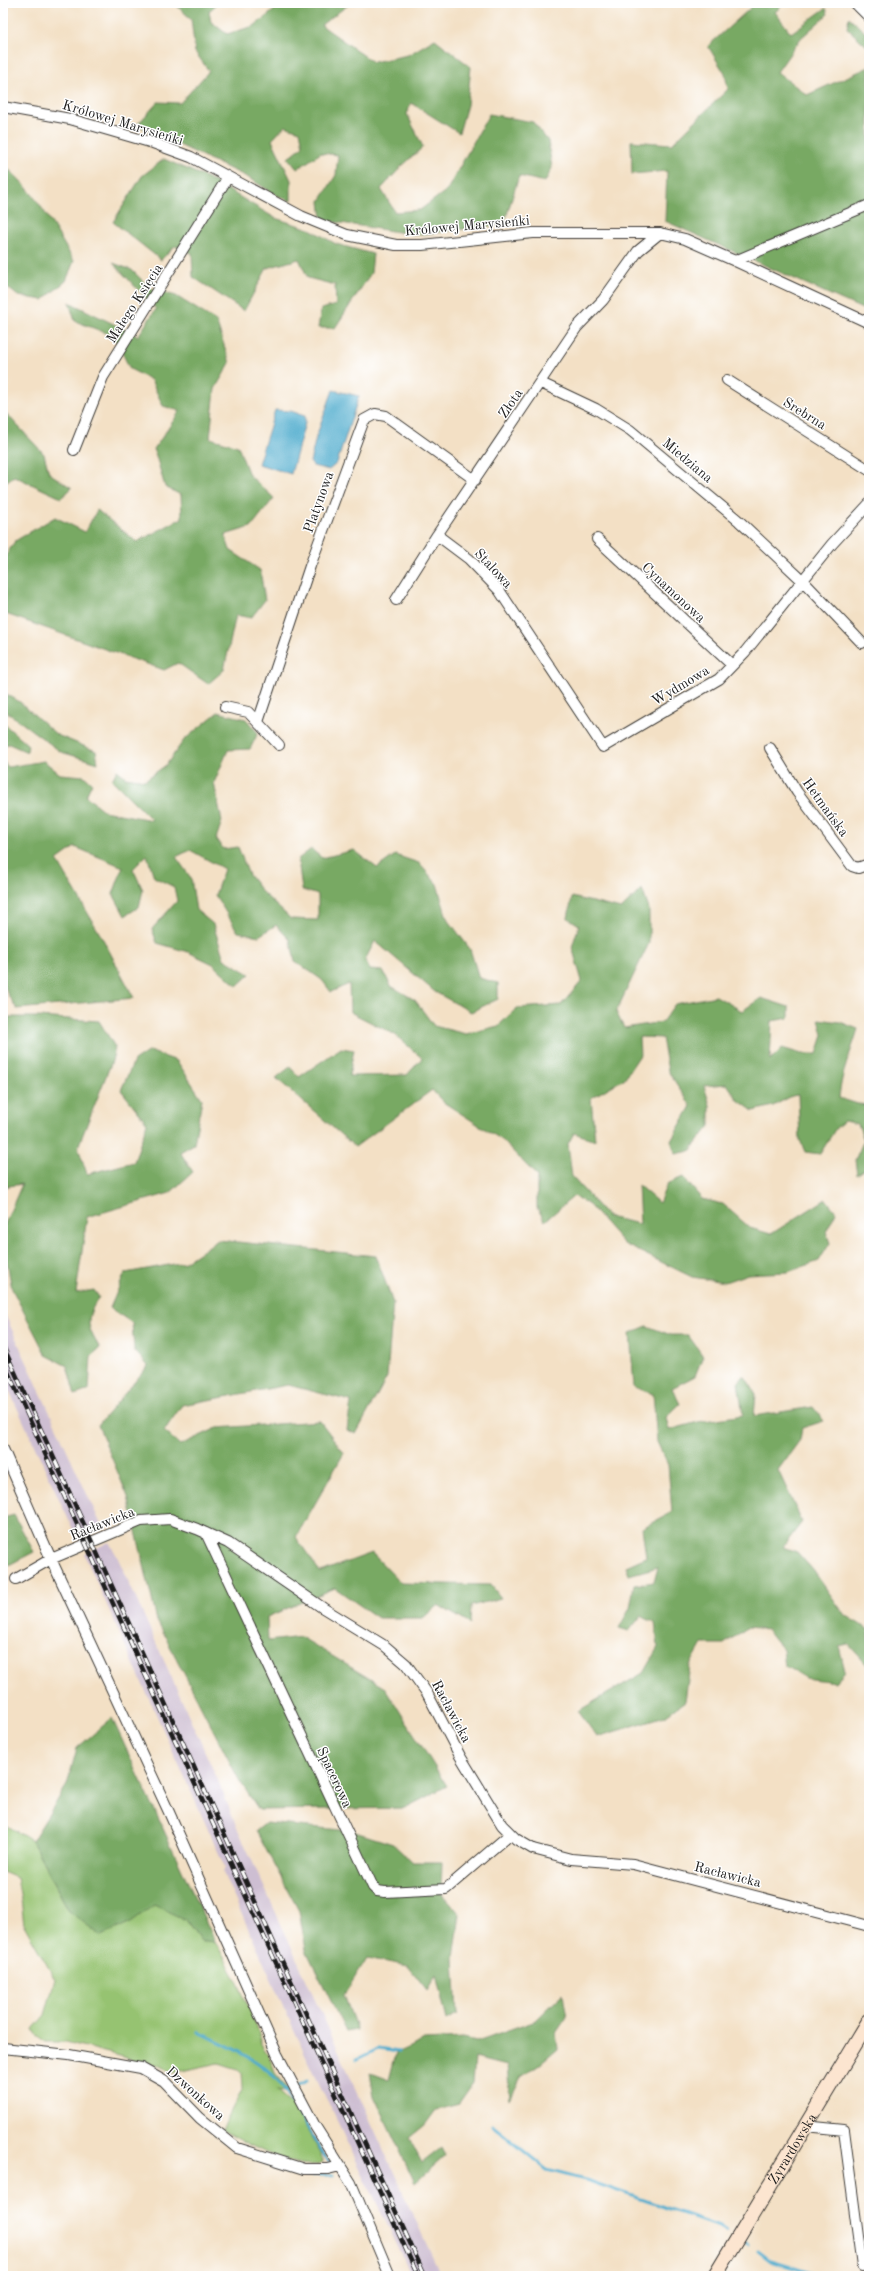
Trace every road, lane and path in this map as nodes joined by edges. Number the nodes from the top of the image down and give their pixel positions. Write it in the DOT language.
graph roads {
  1 [pos="857,4"];
  2 [pos="869,17"];
  3 [pos="3,107"];
  4 [pos="228,177"];
  5 [pos="869,205"];
  6 [pos="660,233"];
  7 [pos="736,261"];
  8 [pos="869,323"];
  9 [pos="727,380"];
  10 [pos="541,383"];
  11 [pos="74,450"];
  12 [pos="869,470"];
  13 [pos="476,480"];
  14 [pos="869,504"];
  15 [pos="437,535"];
  16 [pos="597,539"];
  17 [pos="803,581"];
  18 [pos="396,600"];
  19 [pos="522,628"];
  20 [pos="862,643"];
  21 [pos="732,665"];
  22 [pos="225,707"];
  23 [pos="258,722"];
  24 [pos="279,745"];
  25 [pos="770,748"];
  26 [pos="869,864"];
  27 [pos="3,1449"];
  28 [pos="206,1533"];
  29 [pos="51,1559"];
  30 [pos="16,1579"];
  31 [pos="510,1834"];
  32 [pos="869,1926"];
  33 [pos="869,2021"];
  34 [pos="3,2048"];
  35 [pos="805,2126"];
  36 [pos="340,2166"];
  37 [pos="862,2267"];
  38 [pos="390,2276"];
  39 [pos="715,2276"];
  1 -- 2 [label="street"];
  3 -- 4 [label="street, Królowej Marysieńki"];
  4 -- 6 [label="street, Królowej Marysieńki"];
  4 -- 11 [label="street, Małego Księcia"];
  5 -- 7 [label="street"];
  6 -- 7 [label="street, Królowej Marysieńki"];
  6 -- 10 [label="street, Złota"];
  7 -- 8 [label="street, Królowej Marysieńki"];
  9 -- 12 [label="street, Srebrna"];
  10 -- 13 [label="street, Złota"];
  10 -- 17 [label="street, Miedziana"];
  13 -- 15 [label="street, Złota"];
  13 -- 23 [label="street, Platynowa"];
  14 -- 17 [label="street, Wydmowa"];
  15 -- 18 [label="street, Złota"];
  15 -- 19 [label="street, Stalowa"];
  16 -- 21 [label="street, Cynamonowa"];
  17 -- 20 [label="street, Miedziana"];
  17 -- 21 [label="street, Wydmowa"];
  19 -- 21 [label="street, Wydmowa"];
  22 -- 23 [label="street"];
  23 -- 24 [label="street"];
  25 -- 26 [label="street, Hetmańska"];
  27 -- 29 [label="street"];
  28 -- 29 [label="street, Racławicka"];
  28 -- 31 [label="street, Racławicka"];
  28 -- 31 [label="street, Spacerowa"];
  29 -- 30 [label="street, Racławicka"];
  29 -- 36 [label="street"];
  31 -- 32 [label="street, Racławicka"];
  33 -- 35 [label="main road, Żyrardowska"];
  34 -- 36 [label="street, Dzwonkowa"];
  35 -- 37 [label="street"];
  35 -- 39 [label="main road, Żyrardowska"];
  36 -- 38 [label="street"];
}
